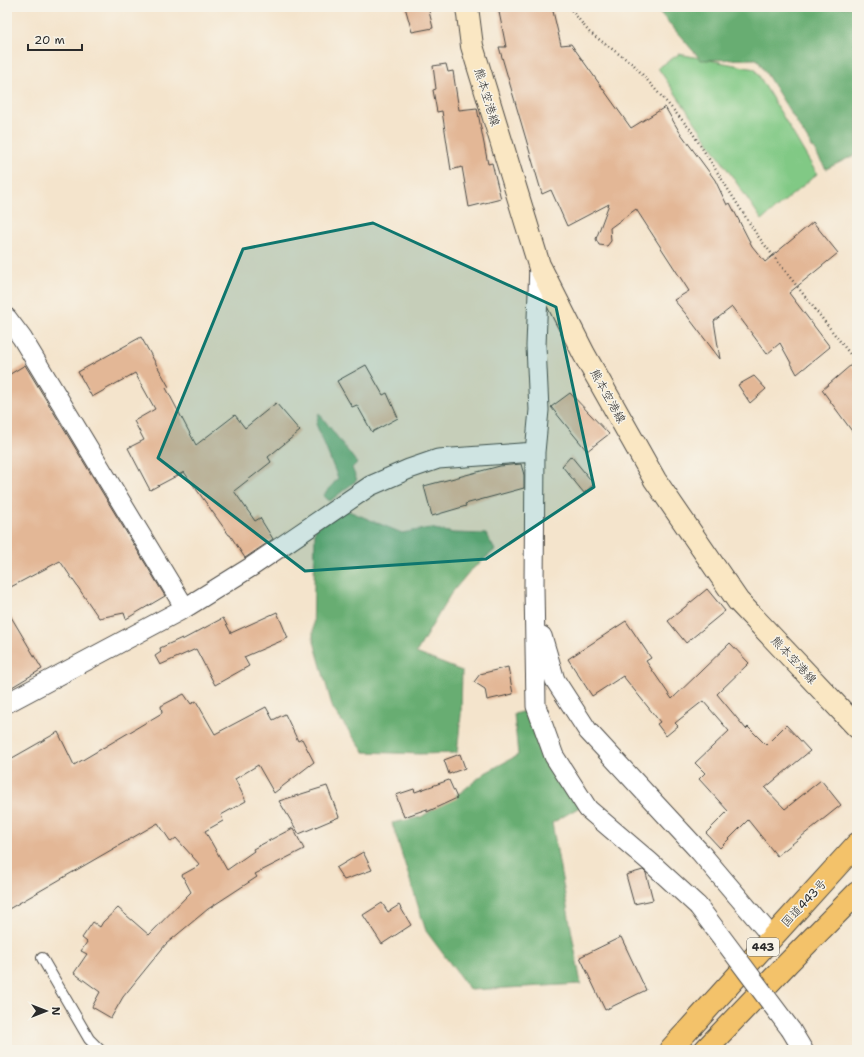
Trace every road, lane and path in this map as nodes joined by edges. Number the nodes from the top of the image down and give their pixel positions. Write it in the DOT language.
graph roads {
  1 [pos="467,7"];
  2 [pos="569,7"];
  3 [pos="539,265"];
  4 [pos="7,318"];
  5 [pos="857,363"];
  6 [pos="535,452"];
  7 [pos="185,608"];
  8 [pos="534,614"];
  9 [pos="7,703"];
  10 [pos="857,727"];
  11 [pos="857,844"];
  12 [pos="857,893"];
  13 [pos="772,937"];
  14 [pos="42,958"];
  15 [pos="100,1050"];
  16 [pos="670,1050"];
  17 [pos="705,1050"];
  18 [pos="803,1050"];
  1 -- 3 [label="main road, 熊本空港線"];
  2 -- 5 [label="path"];
  3 -- 6 [label="street"];
  3 -- 10 [label="main road, 熊本空港線"];
  4 -- 7 [label="street"];
  6 -- 7 [label="street"];
  6 -- 8 [label="street"];
  7 -- 9 [label="street"];
  8 -- 13 [label="street"];
  8 -- 18 [label="street, bridge"];
  11 -- 13 [label="highway, 国道443号 / 443"];
  12 -- 17 [label="highway, 443"];
  13 -- 16 [label="highway, 国道443号 / 443"];
  14 -- 15 [label="lane"];
}
